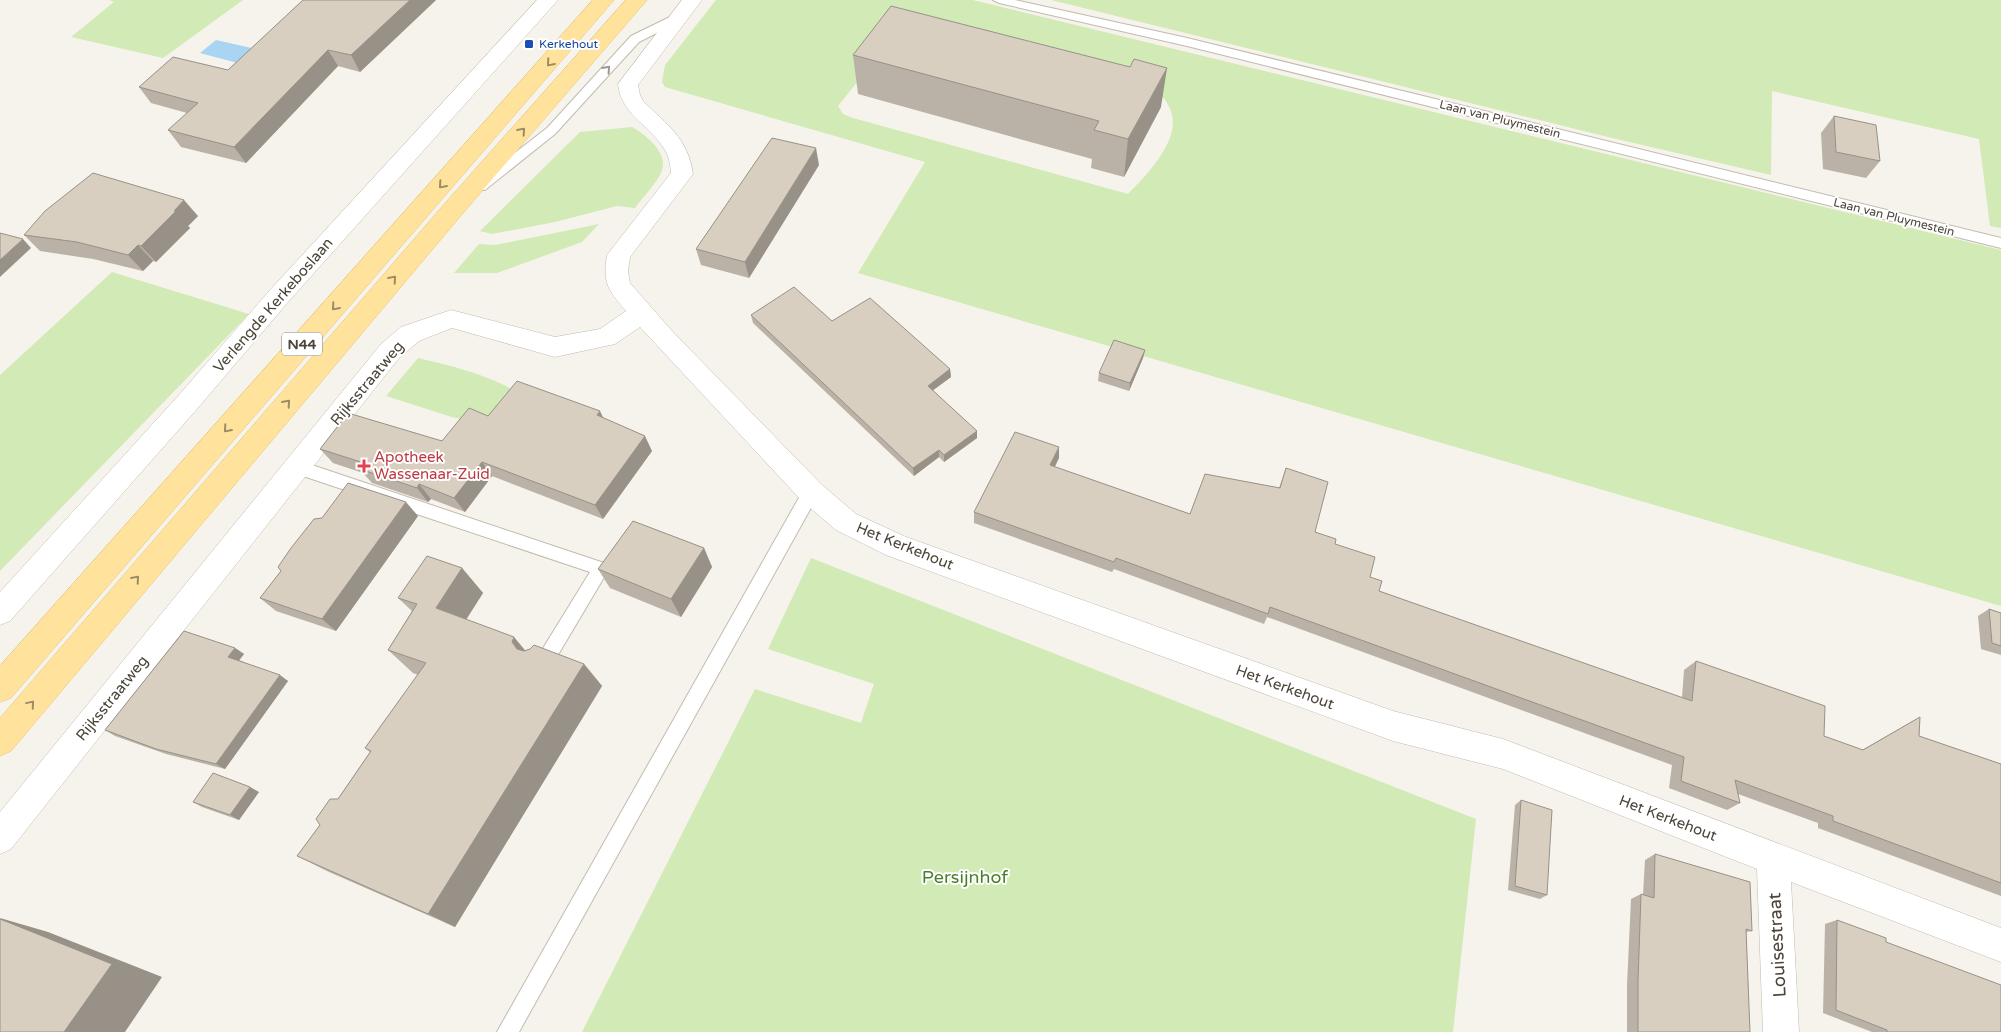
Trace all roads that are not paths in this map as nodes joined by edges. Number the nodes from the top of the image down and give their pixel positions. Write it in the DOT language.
graph roads {
  1 [pos="548,0"];
  2 [pos="604,0"];
  3 [pos="637,0"];
  4 [pos="692,0"];
  5 [pos="999,0"];
  6 [pos="678,17"];
  7 [pos="455,207"];
  8 [pos="2001,243"];
  9 [pos="641,314"];
  10 [pos="297,467"];
  11 [pos="811,492"];
  12 [pos="0,612"];
  13 [pos="544,664"];
  14 [pos="0,688"];
  15 [pos="0,741"];
  16 [pos="0,838"];
  17 [pos="1773,859"];
  18 [pos="2001,945"];
  19 [pos="507,1032"];
  20 [pos="1781,1032"];
  1 -- 12 [label="street, Verlengde Kerkeboslaan"];
  2 -- 14 [label="main road, N44, one-way"];
  7 -- 3 [label="main road, N44, one-way"];
  4 -- 6 [label="street"];
  5 -- 8 [label="lane, Laan van Pluymestein"];
  7 -- 6 [label="lane, one-way"];
  6 -- 9 [label="street"];
  15 -- 7 [label="main road, N44, one-way"];
  9 -- 10 [label="street, Rijksstraatweg"];
  9 -- 11 [label="street, Het Kerkehout"];
  10 -- 13 [label="lane"];
  10 -- 16 [label="street, Rijksstraatweg"];
  11 -- 17 [label="street, Het Kerkehout"];
  11 -- 19 [label="lane"];
  17 -- 18 [label="street, Het Kerkehout"];
  17 -- 20 [label="street, Louisestraat"];
}
